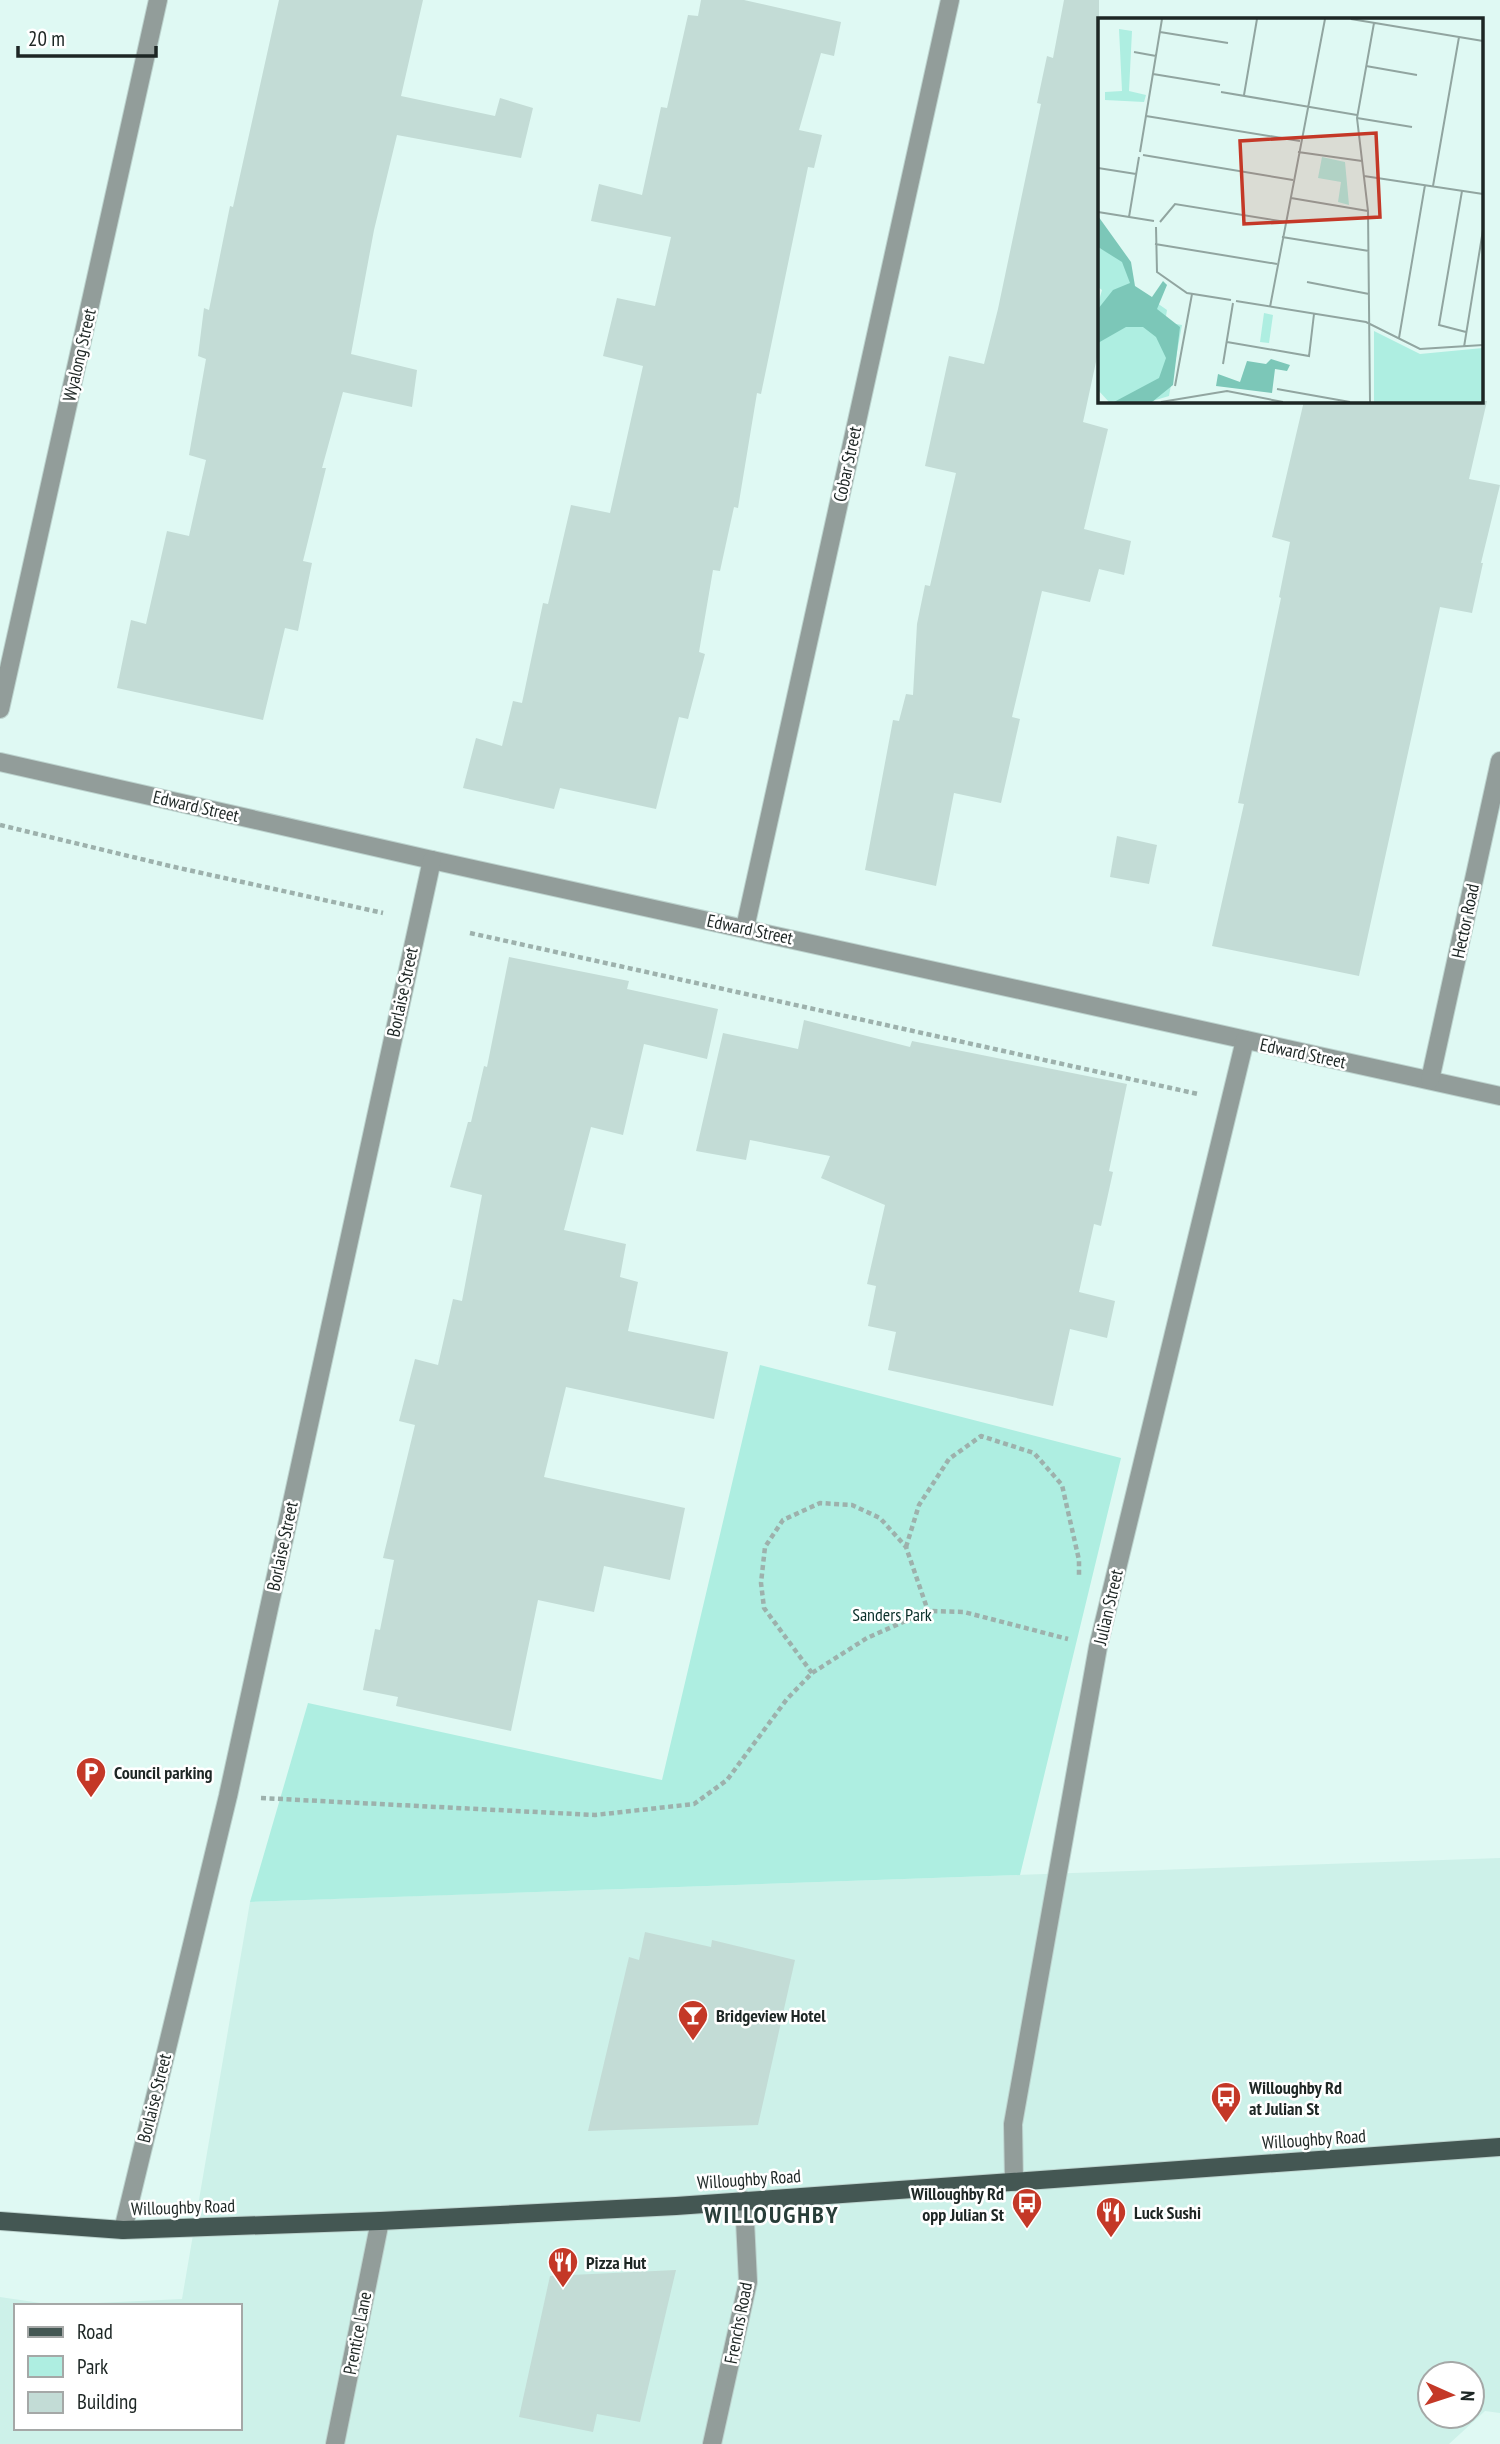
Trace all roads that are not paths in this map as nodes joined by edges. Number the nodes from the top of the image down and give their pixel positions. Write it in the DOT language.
graph roads {
  1 [pos="158,0"];
  2 [pos="950,0"];
  3 [pos="0,709"];
  4 [pos="1500,761"];
  5 [pos="0,762"];
  6 [pos="432,860"];
  7 [pos="745,928"];
  8 [pos="1245,1040"];
  9 [pos="1430,1080"];
  10 [pos="1500,1097"];
  11 [pos="1500,2147"];
  12 [pos="1014,2182"];
  13 [pos="744,2200"];
  14 [pos="0,2221"];
  15 [pos="380,2221"];
  16 [pos="123,2230"];
  17 [pos="335,2444"];
  18 [pos="712,2444"];
  1 -- 3 [label="street, Wyalong Street"];
  2 -- 7 [label="street, Cobar Street"];
  4 -- 9 [label="street, Hector Road"];
  5 -- 6 [label="street, Edward Street"];
  6 -- 7 [label="street, Edward Street"];
  6 -- 16 [label="street, Borlaise Street"];
  7 -- 8 [label="street, Edward Street"];
  8 -- 9 [label="street, Edward Street"];
  8 -- 12 [label="street, Julian Street"];
  9 -- 10 [label="street, Edward Street"];
  11 -- 12 [label="main road, Willoughby Road"];
  12 -- 13 [label="main road, Willoughby Road"];
  13 -- 15 [label="main road, Willoughby Road"];
  13 -- 18 [label="street, Frenchs Road"];
  14 -- 16 [label="main road, Willoughby Road"];
  15 -- 16 [label="main road, Willoughby Road"];
  15 -- 17 [label="street, Prentice Lane"];
}
